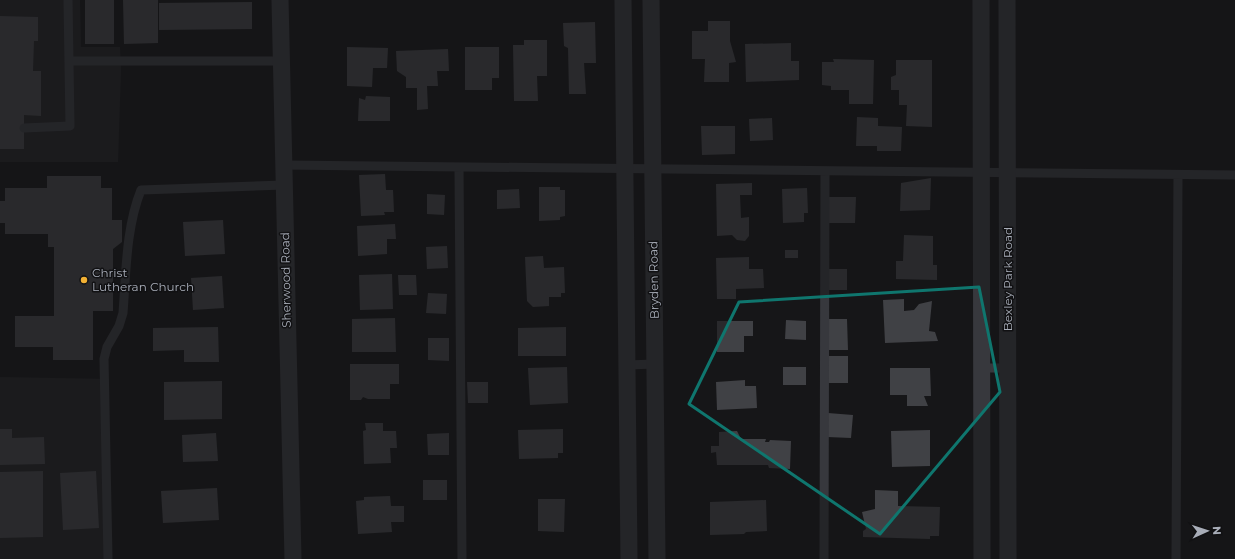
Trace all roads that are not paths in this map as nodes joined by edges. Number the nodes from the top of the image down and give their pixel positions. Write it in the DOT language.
graph roads {
  1 [pos="68,0"];
  2 [pos="280,0"];
  3 [pos="623,0"];
  4 [pos="651,0"];
  5 [pos="981,0"];
  6 [pos="1006,0"];
  7 [pos="69,61"];
  8 [pos="281,61"];
  9 [pos="24,128"];
  10 [pos="284,165"];
  11 [pos="459,167"];
  12 [pos="625,169"];
  13 [pos="653,169"];
  14 [pos="825,171"];
  15 [pos="981,173"];
  16 [pos="1007,173"];
  17 [pos="1178,175"];
  18 [pos="1235,175"];
  19 [pos="284,185"];
  20 [pos="655,364"];
  21 [pos="627,365"];
  22 [pos="982,368"];
  23 [pos="1008,368"];
  24 [pos="108,559"];
  25 [pos="293,559"];
  26 [pos="462,559"];
  27 [pos="629,559"];
  28 [pos="657,559"];
  29 [pos="824,559"];
  30 [pos="982,559"];
  31 [pos="1008,559"];
  32 [pos="1176,559"];
  1 -- 7 [label="lane"];
  2 -- 8 [label="street, Sherwood Road"];
  3 -- 12 [label="street"];
  4 -- 13 [label="street, Bryden Road"];
  5 -- 15 [label="street"];
  6 -- 16 [label="street, Bexley Park Road"];
  7 -- 8 [label="lane"];
  7 -- 9 [label="lane"];
  8 -- 10 [label="street, Sherwood Road"];
  10 -- 11 [label="lane"];
  10 -- 19 [label="street, Sherwood Road"];
  11 -- 12 [label="lane"];
  11 -- 26 [label="lane"];
  12 -- 13 [label="lane"];
  12 -- 21 [label="street"];
  13 -- 14 [label="lane"];
  13 -- 20 [label="street, Bryden Road"];
  14 -- 15 [label="lane"];
  14 -- 29 [label="lane"];
  15 -- 16 [label="lane"];
  15 -- 22 [label="street"];
  16 -- 17 [label="lane"];
  16 -- 23 [label="street, Bexley Park Road"];
  17 -- 18 [label="lane"];
  17 -- 32 [label="lane"];
  19 -- 24 [label="lane"];
  19 -- 25 [label="street, Sherwood Road"];
  20 -- 21 [label="lane"];
  20 -- 28 [label="street, Bryden Road"];
  21 -- 27 [label="street"];
  22 -- 23 [label="lane"];
  22 -- 30 [label="street"];
  23 -- 31 [label="street, Bexley Park Road"];
}
